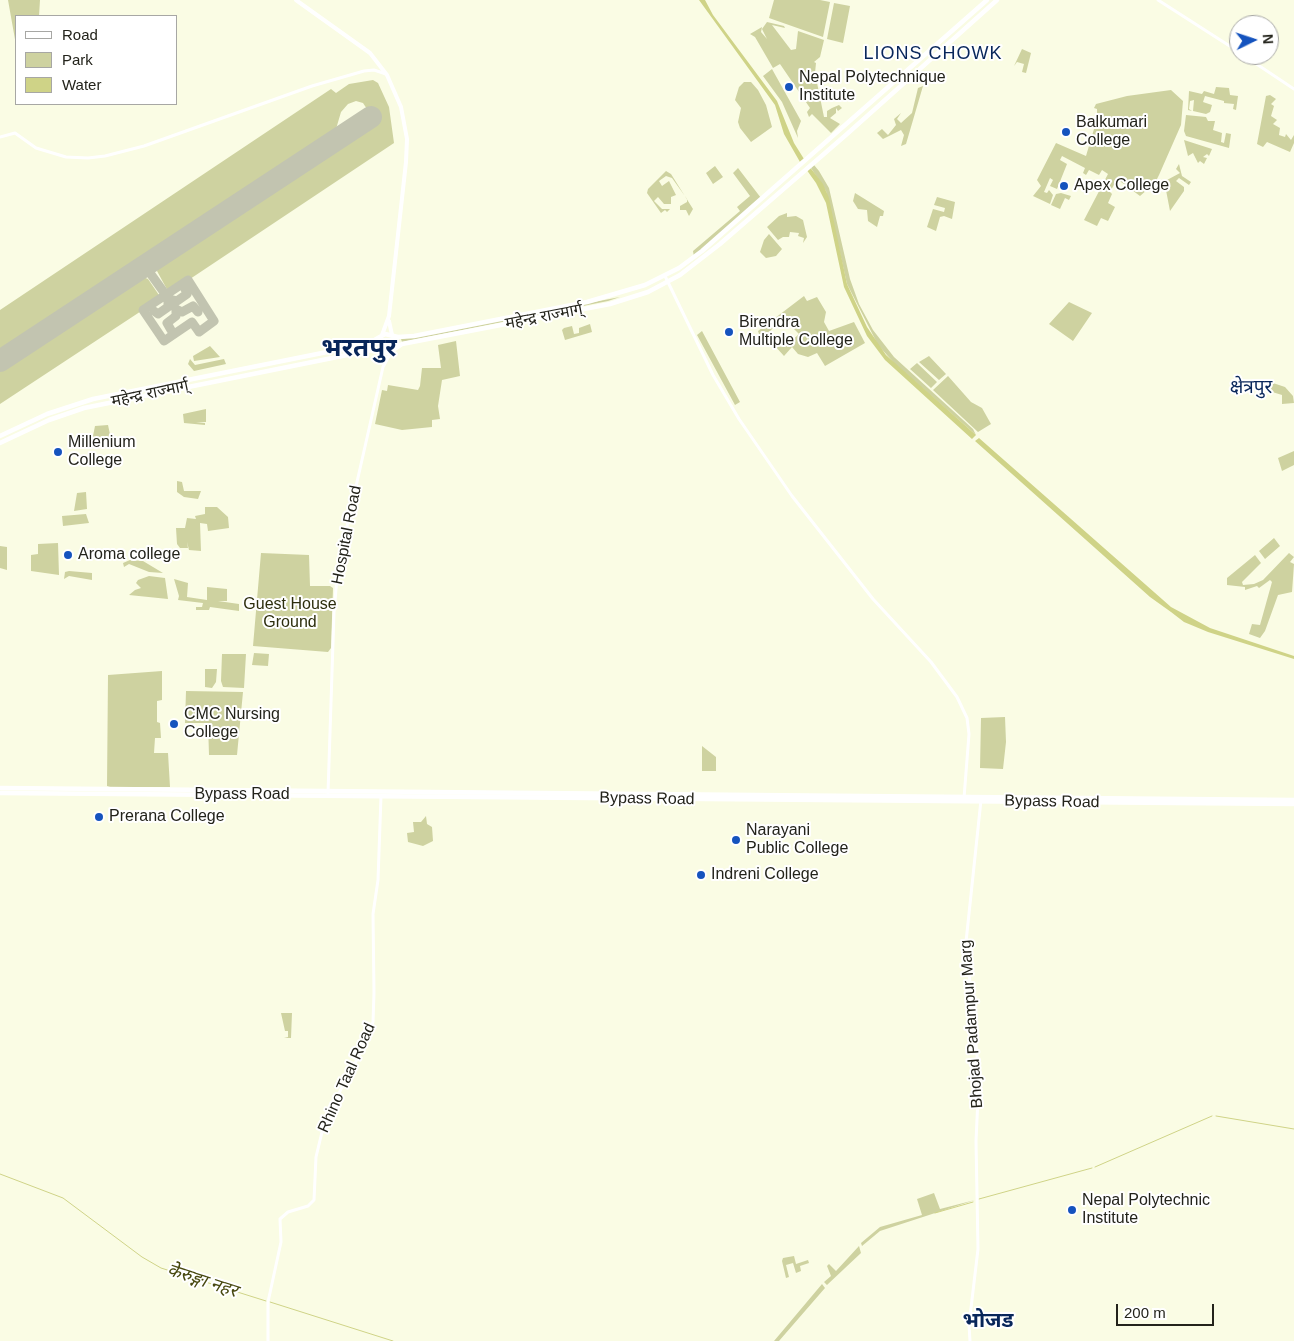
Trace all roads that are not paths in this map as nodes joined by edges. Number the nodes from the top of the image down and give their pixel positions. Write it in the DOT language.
graph roads {
  1 [pos="296,0"];
  2 [pos="988,0"];
  3 [pos="998,0"];
  4 [pos="1158,0"];
  5 [pos="1229,46"];
  6 [pos="1258,65"];
  7 [pos="387,74"];
  8 [pos="1294,89"];
  9 [pos="0,137"];
  10 [pos="666,276"];
  11 [pos="669,282"];
  12 [pos="389,316"];
  13 [pos="381,336"];
  14 [pos="393,336"];
  15 [pos="380,351"];
  16 [pos="393,351"];
  17 [pos="383,366"];
  18 [pos="0,436"];
  19 [pos="0,444"];
  20 [pos="0,788"];
  21 [pos="0,793"];
  22 [pos="328,793"];
  23 [pos="382,794"];
  24 [pos="964,799"];
  25 [pos="981,799"];
  26 [pos="1294,800"];
  27 [pos="1294,804"];
  28 [pos="268,1341"];
  29 [pos="970,1341"];
  1 -- 7 [label="main road"];
  2 -- 10 [label="highway, महेन्द्र राज्मार्ग्"];
  3 -- 11 [label="highway, महेन्द्र राज्मार्ग्"];
  4 -- 5 [label="street"];
  6 -- 8 [label="street"];
  7 -- 9 [label="street"];
  7 -- 12 [label="main road"];
  10 -- 11 [label="street"];
  10 -- 14 [label="highway, महेन्द्र राज्मार्ग्"];
  11 -- 16 [label="highway, महेन्द्र राज्मार्ग्"];
  11 -- 24 [label="street"];
  12 -- 13 [label="main road"];
  12 -- 14 [label="main road"];
  13 -- 14 [label="highway, महेन्द्र राज्मार्ग्"];
  13 -- 15 [label="highway"];
  13 -- 18 [label="highway, महेन्द्र राज्मार्ग्"];
  14 -- 16 [label="highway"];
  15 -- 16 [label="highway, महेन्द्र राज्मार्ग्"];
  15 -- 17 [label="street, Hospital Road"];
  15 -- 19 [label="highway, महेन्द्र राज्मार्ग्"];
  16 -- 17 [label="street, Hospital Road"];
  17 -- 22 [label="street, Hospital Road"];
  20 -- 22 [label="highway, Bypass Road"];
  21 -- 22 [label="highway, Bypass Road"];
  22 -- 23 [label="highway, Bypass Road"];
  23 -- 24 [label="highway, Bypass Road"];
  23 -- 28 [label="street, Rhino Taal Road"];
  24 -- 25 [label="highway, Bypass Road"];
  25 -- 26 [label="highway, Bypass Road"];
  25 -- 27 [label="highway, Bypass Road"];
  25 -- 29 [label="street, Bhojad Padampur Marg"];
}
